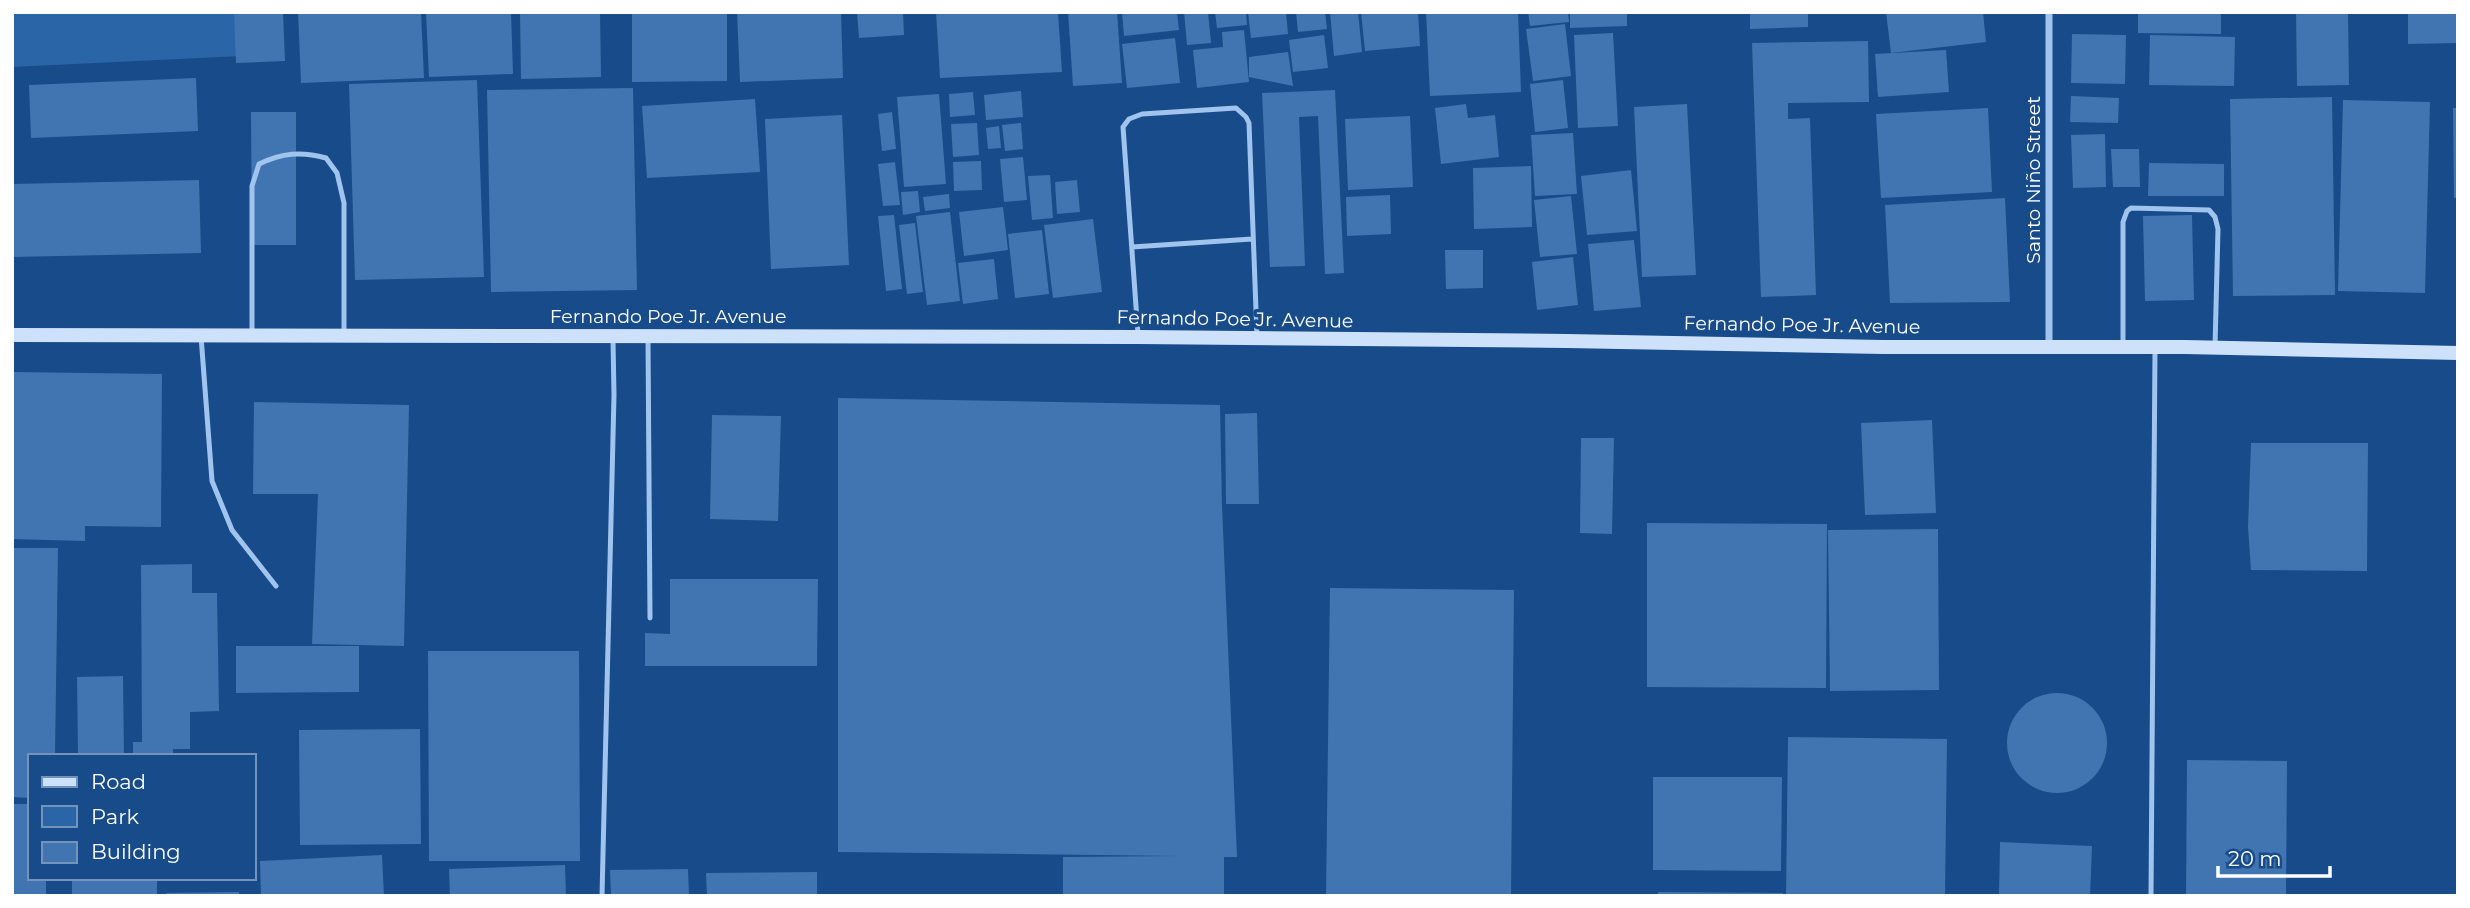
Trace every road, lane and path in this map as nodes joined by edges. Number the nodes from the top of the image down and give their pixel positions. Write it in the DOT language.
graph roads {
  1 [pos="2049,12"];
  2 [pos="1252,239"];
  3 [pos="1132,247"];
  4 [pos="12,335"];
  5 [pos="252,335"];
  6 [pos="344,335"];
  7 [pos="613,335"];
  8 [pos="648,335"];
  9 [pos="201,336"];
  10 [pos="1138,337"];
  11 [pos="1257,339"];
  12 [pos="2049,347"];
  13 [pos="2123,347"];
  14 [pos="2155,347"];
  15 [pos="2216,347"];
  16 [pos="2458,353"];
  17 [pos="276,586"];
  18 [pos="650,618"];
  19 [pos="601,896"];
  20 [pos="2151,896"];
  1 -- 12 [label="street, Santo Niño Street"];
  2 -- 3 [label="lane"];
  2 -- 3 [label="lane"];
  2 -- 11 [label="lane"];
  3 -- 10 [label="lane"];
  4 -- 9 [label="main road, Fernando Poe Jr. Avenue"];
  5 -- 6 [label="main road, Fernando Poe Jr. Avenue"];
  5 -- 6 [label="lane"];
  5 -- 9 [label="main road, Fernando Poe Jr. Avenue"];
  6 -- 7 [label="main road, Fernando Poe Jr. Avenue"];
  7 -- 8 [label="main road, Fernando Poe Jr. Avenue"];
  7 -- 19 [label="lane"];
  8 -- 10 [label="main road, Fernando Poe Jr. Avenue"];
  8 -- 18 [label="lane"];
  9 -- 17 [label="lane"];
  10 -- 11 [label="main road, Fernando Poe Jr. Avenue"];
  11 -- 12 [label="main road, Fernando Poe Jr. Avenue"];
  12 -- 13 [label="main road, Fernando Poe Jr. Avenue"];
  13 -- 14 [label="main road, Fernando Poe Jr. Avenue"];
  13 -- 15 [label="lane"];
  14 -- 15 [label="main road, Fernando Poe Jr. Avenue"];
  14 -- 20 [label="lane"];
  15 -- 16 [label="main road, Fernando Poe Jr. Avenue"];
}
